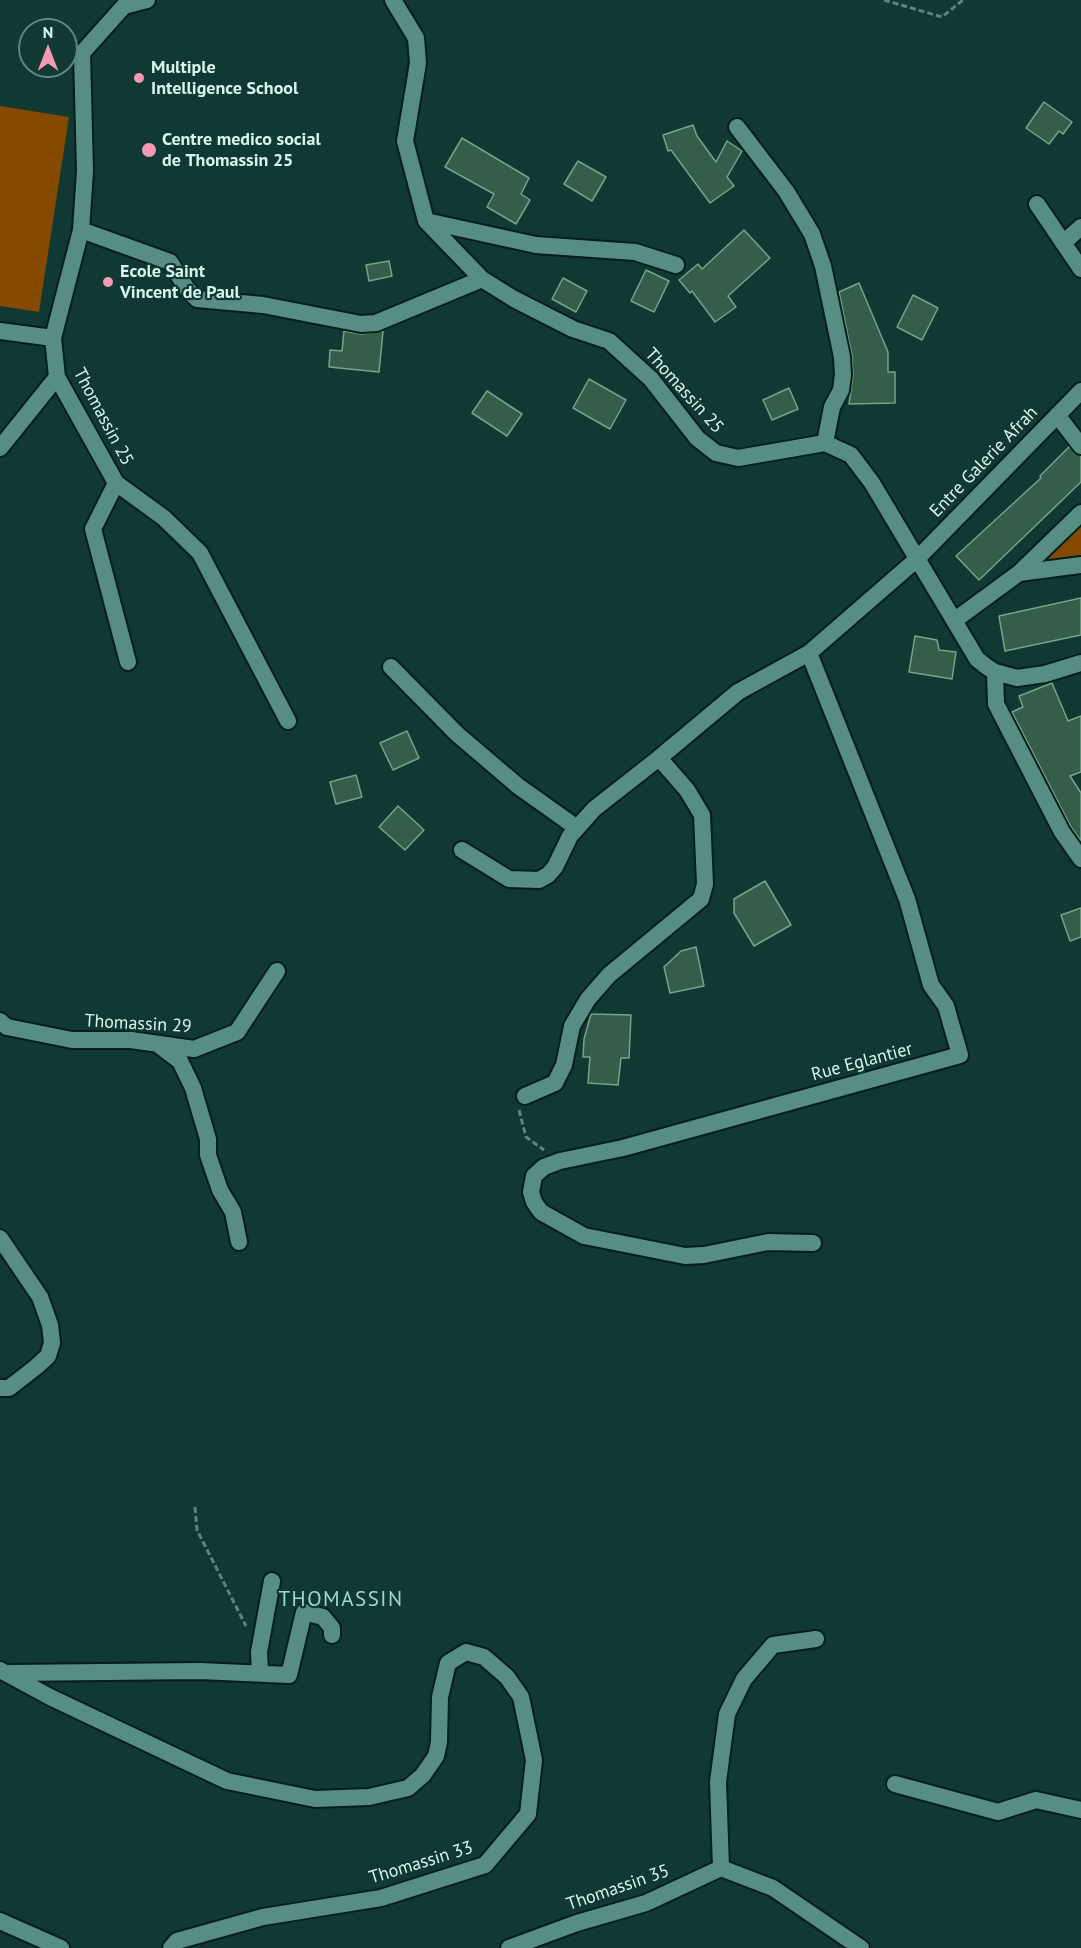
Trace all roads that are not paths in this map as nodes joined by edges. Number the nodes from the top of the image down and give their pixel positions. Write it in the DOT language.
graph roads {
  1 [pos="147,0"];
  2 [pos="393,0"];
  3 [pos="737,127"];
  4 [pos="1037,204"];
  5 [pos="426,220"];
  6 [pos="1081,227"];
  7 [pos="81,230"];
  8 [pos="1063,243"];
  9 [pos="676,265"];
  10 [pos="1081,269"];
  11 [pos="482,279"];
  12 [pos="0,331"];
  13 [pos="53,338"];
  14 [pos="57,377"];
  15 [pos="1081,391"];
  16 [pos="1057,415"];
  17 [pos="825,443"];
  18 [pos="1081,446"];
  19 [pos="0,448"];
  20 [pos="116,483"];
  21 [pos="1081,513"];
  22 [pos="916,560"];
  23 [pos="1081,565"];
  24 [pos="1019,573"];
  25 [pos="955,620"];
  26 [pos="809,653"];
  27 [pos="128,662"];
  28 [pos="1081,663"];
  29 [pos="391,667"];
  30 [pos="995,672"];
  31 [pos="288,721"];
  32 [pos="659,758"];
  33 [pos="576,828"];
  34 [pos="462,850"];
  35 [pos="1081,859"];
  36 [pos="278,972"];
  37 [pos="0,1021"];
  38 [pos="157,1044"];
  39 [pos="525,1096"];
  40 [pos="0,1239"];
  41 [pos="239,1242"];
  42 [pos="813,1243"];
  43 [pos="0,1388"];
  44 [pos="272,1581"];
  45 [pos="332,1635"];
  46 [pos="816,1639"];
  47 [pos="2,1671"];
  48 [pos="260,1672"];
  49 [pos="895,1784"];
  50 [pos="1081,1810"];
  51 [pos="721,1868"];
  52 [pos="0,1921"];
  53 [pos="61,1948"];
  54 [pos="171,1948"];
  55 [pos="509,1948"];
  56 [pos="861,1948"];
  1 -- 7 [label="street, Thomassin 25"];
  2 -- 5 [label="street, Thomassin 25"];
  3 -- 17 [label="street"];
  4 -- 8 [label="street"];
  5 -- 9 [label="street"];
  5 -- 11 [label="street, Thomassin 25"];
  6 -- 8 [label="street"];
  7 -- 11 [label="street"];
  7 -- 13 [label="street, Thomassin 25"];
  8 -- 10 [label="street"];
  11 -- 17 [label="street, Thomassin 25"];
  12 -- 13 [label="street"];
  13 -- 14 [label="street, Thomassin 25"];
  14 -- 19 [label="street"];
  14 -- 20 [label="street, Thomassin 25"];
  15 -- 16 [label="street, Entre Galerie Afrah"];
  16 -- 18 [label="street"];
  16 -- 22 [label="street, Entre Galerie Afrah"];
  17 -- 22 [label="street"];
  20 -- 27 [label="street"];
  20 -- 31 [label="street, Thomassin 25"];
  21 -- 24 [label="street"];
  22 -- 25 [label="street"];
  22 -- 26 [label="street"];
  23 -- 24 [label="street"];
  24 -- 25 [label="street"];
  25 -- 30 [label="street"];
  26 -- 32 [label="street"];
  26 -- 42 [label="street, Rue Eglantier"];
  28 -- 30 [label="street"];
  29 -- 33 [label="street"];
  30 -- 35 [label="street"];
  32 -- 33 [label="street"];
  32 -- 39 [label="street"];
  33 -- 34 [label="street"];
  36 -- 38 [label="street, Thomassin 29"];
  37 -- 38 [label="street, Thomassin 29"];
  38 -- 41 [label="street"];
  40 -- 43 [label="street"];
  44 -- 48 [label="street"];
  45 -- 48 [label="street"];
  46 -- 51 [label="street"];
  47 -- 48 [label="street"];
  47 -- 54 [label="street, Thomassin 33"];
  49 -- 50 [label="street"];
  51 -- 55 [label="street, Thomassin 35"];
  51 -- 56 [label="street"];
  52 -- 53 [label="street"];
}
